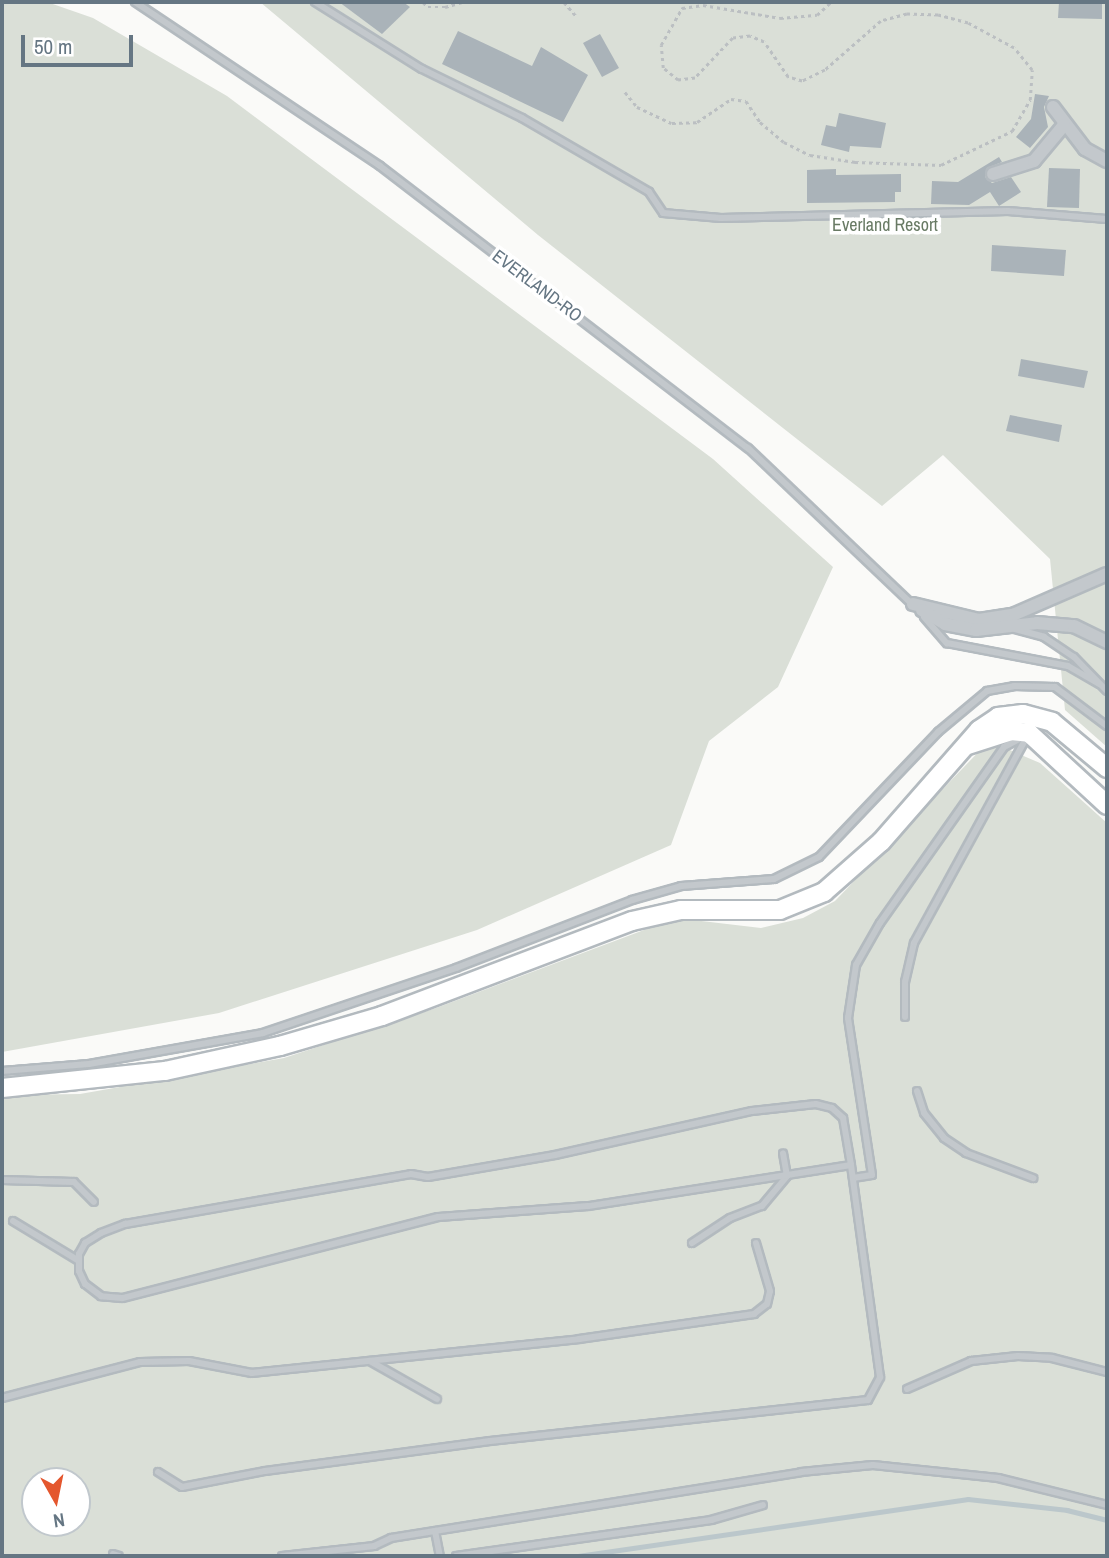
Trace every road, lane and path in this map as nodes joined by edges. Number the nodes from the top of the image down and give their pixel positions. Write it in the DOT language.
graph roads {
  1 [pos="135,2"];
  2 [pos="315,2"];
  3 [pos="423,2"];
  4 [pos="462,2"];
  5 [pos="564,2"];
  6 [pos="831,2"];
  7 [pos="576,16"];
  8 [pos="625,92"];
  9 [pos="1053,107"];
  10 [pos="1063,125"];
  11 [pos="1107,161"];
  12 [pos="993,174"];
  13 [pos="1107,219"];
  14 [pos="1107,574"];
  15 [pos="913,604"];
  16 [pos="979,620"];
  17 [pos="1005,627"];
  18 [pos="1107,642"];
  19 [pos="1099,684"];
  20 [pos="1107,691"];
  21 [pos="1107,726"];
  22 [pos="1029,733"];
  23 [pos="965,747"];
  24 [pos="1107,768"];
  25 [pos="1107,805"];
  26 [pos="905,1017"];
  27 [pos="2,1071"];
  28 [pos="2,1088"];
  29 [pos="917,1091"];
  30 [pos="783,1153"];
  31 [pos="851,1165"];
  32 [pos="787,1176"];
  33 [pos="852,1178"];
  34 [pos="1033,1178"];
  35 [pos="2,1181"];
  36 [pos="94,1202"];
  37 [pos="13,1221"];
  38 [pos="692,1243"];
  39 [pos="756,1244"];
  40 [pos="79,1261"];
  41 [pos="368,1360"];
  42 [pos="1107,1372"];
  43 [pos="906,1389"];
  44 [pos="2,1398"];
  45 [pos="437,1399"];
  46 [pos="158,1472"];
  47 [pos="763,1506"];
  48 [pos="1107,1506"];
  49 [pos="435,1531"];
  50 [pos="282,1556"];
  51 [pos="440,1556"];
  52 [pos="456,1556"];
  1 -- 15 [label="lane, EVERLAND-RO"];
  2 -- 13 [label="lane"];
  3 -- 4 [label="path"];
  5 -- 7 [label="path"];
  6 -- 8 [label="path"];
  9 -- 10 [label="street"];
  10 -- 11 [label="street"];
  10 -- 12 [label="street"];
  14 -- 16 [label="street"];
  15 -- 16 [label="street"];
  15 -- 17 [label="street"];
  15 -- 19 [label="lane, EVERLAND-RO"];
  16 -- 17 [label="lane"];
  17 -- 18 [label="street"];
  17 -- 19 [label="lane"];
  19 -- 20 [label="lane"];
  21 -- 27 [label="lane"];
  22 -- 23 [label="street"];
  22 -- 25 [label="street"];
  22 -- 26 [label="lane"];
  22 -- 33 [label="lane"];
  23 -- 24 [label="street"];
  23 -- 28 [label="street"];
  29 -- 34 [label="lane"];
  30 -- 32 [label="lane"];
  31 -- 32 [label="lane"];
  31 -- 33 [label="lane"];
  31 -- 40 [label="lane"];
  32 -- 38 [label="lane"];
  32 -- 40 [label="lane"];
  33 -- 46 [label="lane"];
  35 -- 36 [label="lane"];
  37 -- 40 [label="lane"];
  39 -- 41 [label="lane"];
  41 -- 44 [label="lane"];
  41 -- 45 [label="lane"];
  42 -- 43 [label="lane"];
  47 -- 52 [label="lane"];
  48 -- 49 [label="lane"];
  49 -- 50 [label="lane"];
  49 -- 51 [label="lane"];
}
